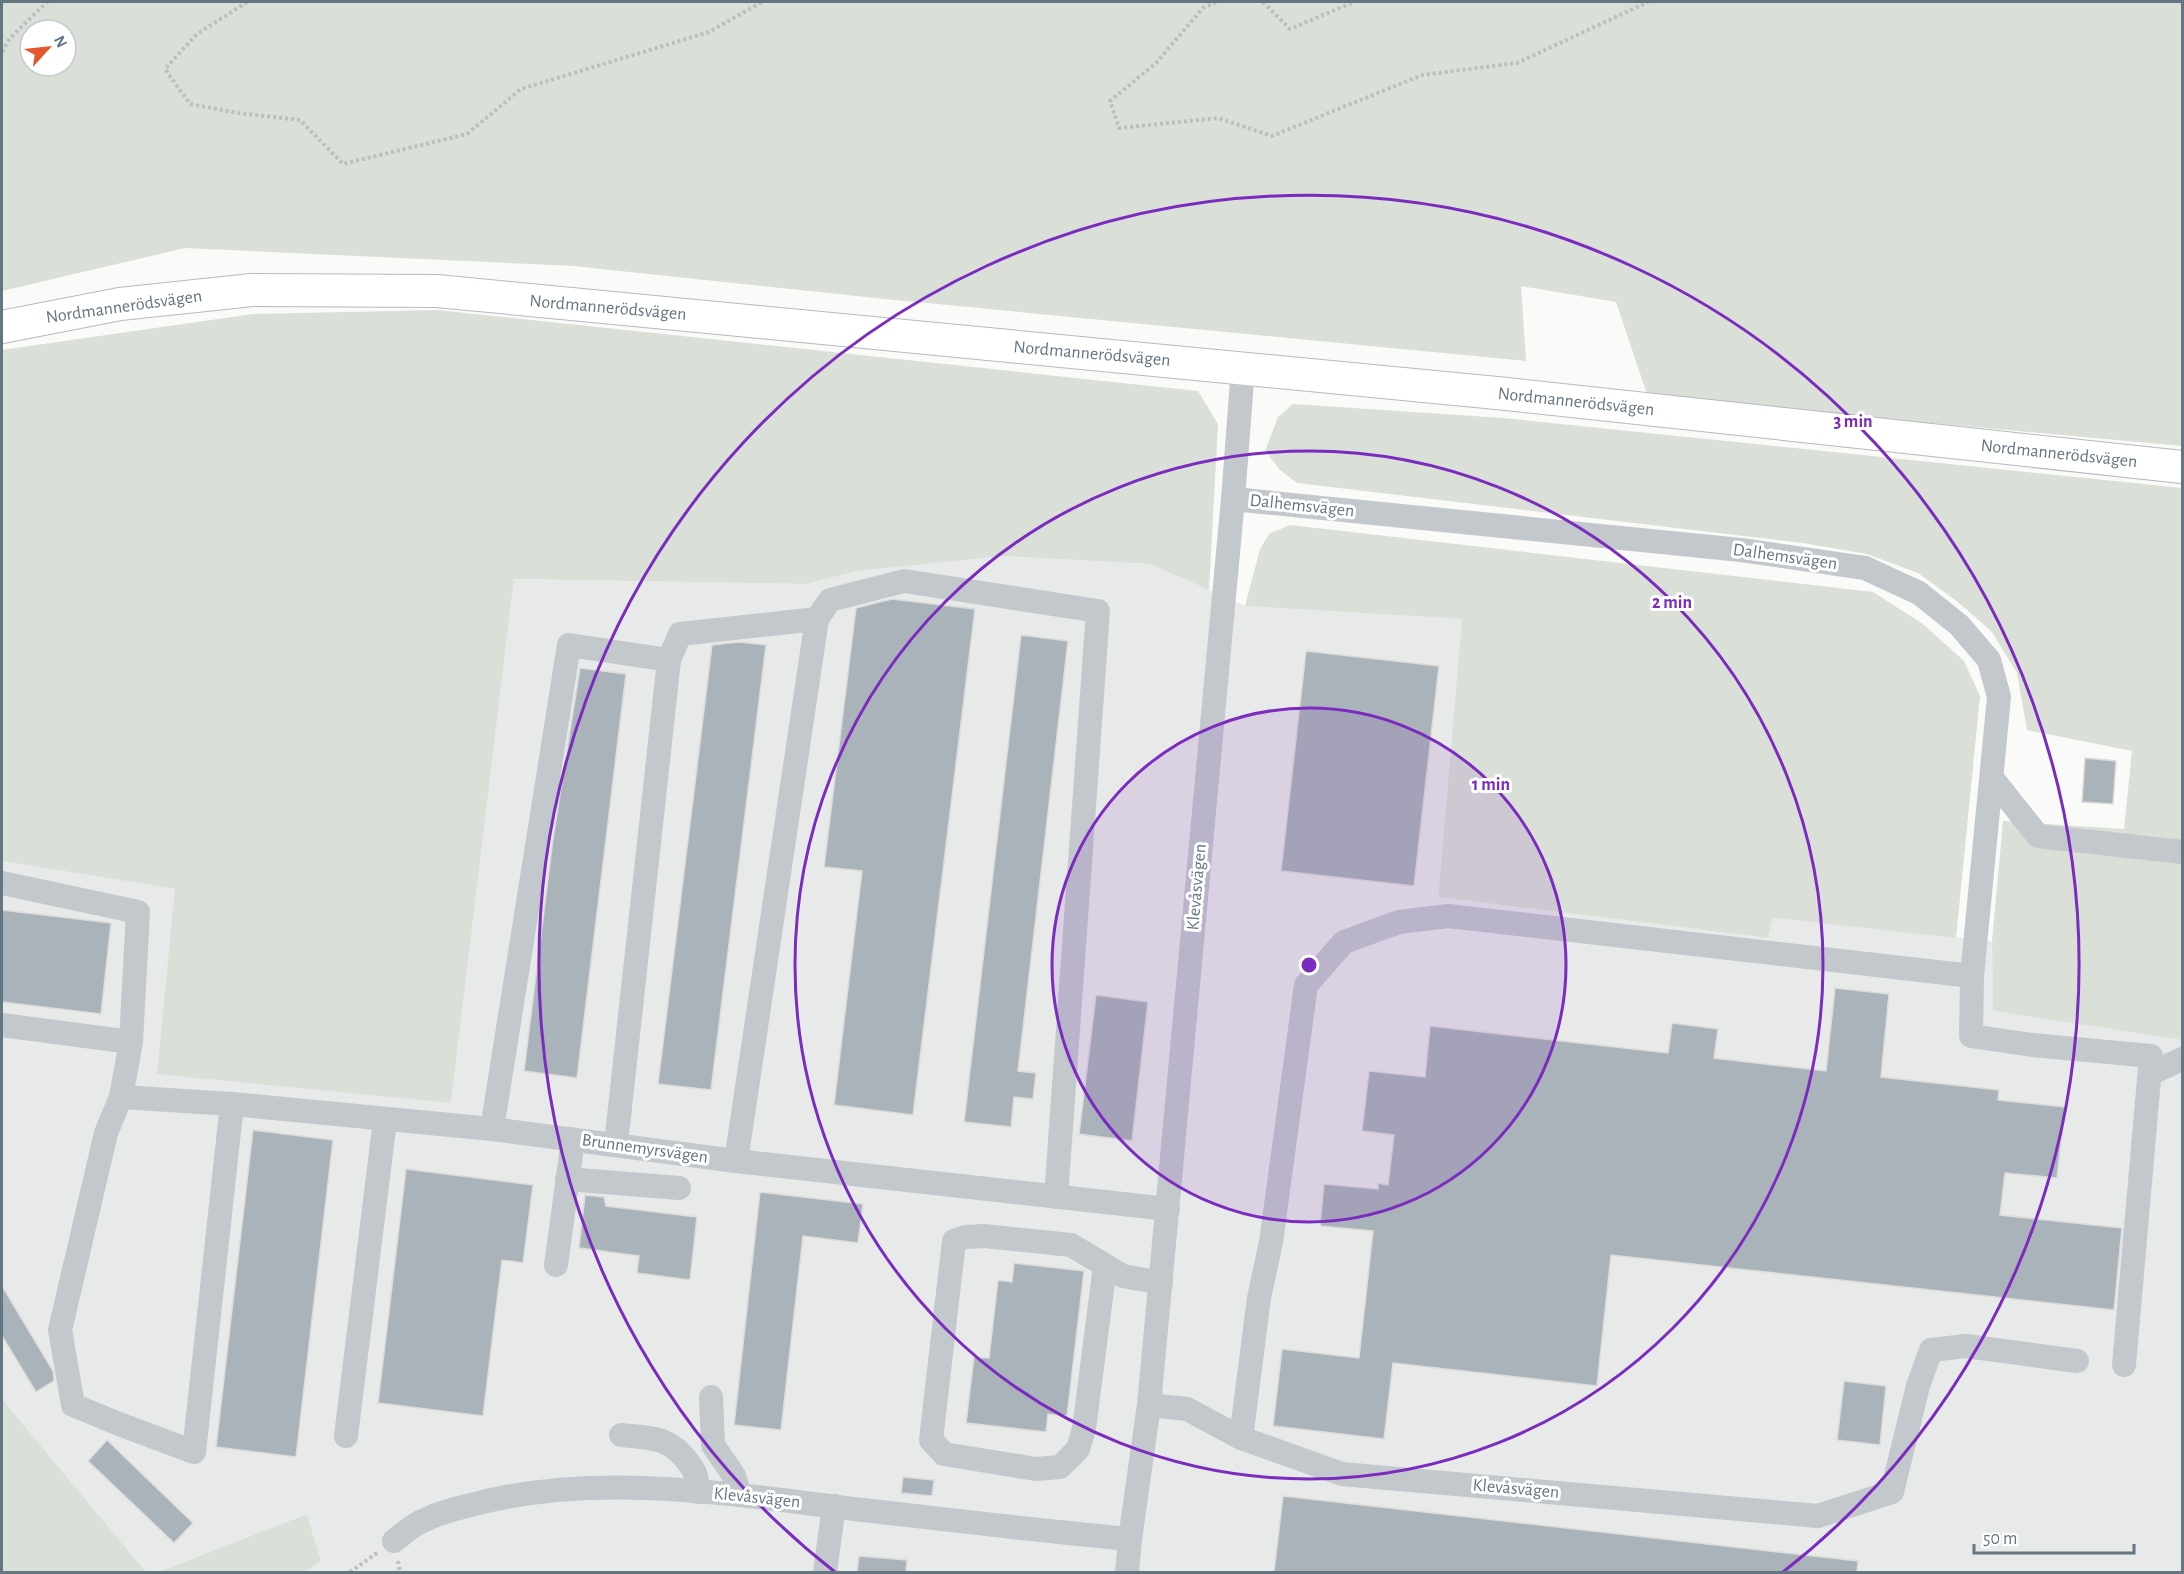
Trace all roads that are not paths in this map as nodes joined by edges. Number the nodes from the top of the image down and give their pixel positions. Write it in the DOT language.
graph roads {
  1 [pos="2,327"];
  2 [pos="1243,368"];
  3 [pos="2182,467"];
  4 [pos="1233,499"];
  5 [pos="817,619"];
  6 [pos="669,660"];
  7 [pos="1992,778"];
  8 [pos="2182,852"];
  9 [pos="2,883"];
  10 [pos="1972,975"];
  11 [pos="2,1025"];
  12 [pos="132,1042"];
  13 [pos="2182,1059"];
  14 [pos="2150,1074"];
  15 [pos="121,1097"];
  16 [pos="232,1104"];
  17 [pos="386,1120"];
  18 [pos="492,1129"];
  19 [pos="571,1139"];
  20 [pos="616,1144"];
  21 [pos="736,1161"];
  22 [pos="567,1179"];
  23 [pos="679,1188"];
  24 [pos="1056,1197"];
  25 [pos="1168,1209"];
  26 [pos="556,1265"];
  27 [pos="1105,1266"];
  28 [pos="1161,1282"];
  29 [pos="2078,1361"];
  30 [pos="2124,1365"];
  31 [pos="711,1397"];
  32 [pos="1149,1405"];
  33 [pos="621,1435"];
  34 [pos="346,1436"];
  35 [pos="1241,1438"];
  36 [pos="698,1492"];
  37 [pos="740,1495"];
  38 [pos="834,1506"];
  39 [pos="1130,1539"];
  40 [pos="394,1541"];
  41 [pos="825,1572"];
  42 [pos="1127,1572"];
  1 -- 2 [label="main road, Nordmannerödsvägen"];
  2 -- 3 [label="main road, Nordmannerödsvägen"];
  2 -- 4 [label="street, Klevåsvägen"];
  4 -- 7 [label="street, Dalhemsvägen"];
  4 -- 25 [label="street, Klevåsvägen"];
  5 -- 6 [label="street"];
  5 -- 21 [label="street"];
  5 -- 24 [label="street"];
  6 -- 18 [label="street"];
  6 -- 20 [label="street"];
  7 -- 8 [label="street"];
  7 -- 10 [label="street, Dalhemsvägen"];
  9 -- 12 [label="street"];
  10 -- 14 [label="street, Dalhemsvägen"];
  10 -- 35 [label="street"];
  11 -- 12 [label="street"];
  12 -- 15 [label="street"];
  13 -- 14 [label="street"];
  14 -- 30 [label="street"];
  15 -- 16 [label="street, Brunnemyrsvägen"];
  15 -- 16 [label="street"];
  16 -- 17 [label="street, Brunnemyrsvägen"];
  17 -- 18 [label="street, Brunnemyrsvägen"];
  17 -- 34 [label="street"];
  18 -- 19 [label="street, Brunnemyrsvägen"];
  19 -- 20 [label="street, Brunnemyrsvägen"];
  19 -- 22 [label="street"];
  20 -- 21 [label="street, Brunnemyrsvägen"];
  21 -- 24 [label="street, Brunnemyrsvägen"];
  22 -- 23 [label="street"];
  22 -- 26 [label="street"];
  24 -- 25 [label="street, Brunnemyrsvägen"];
  25 -- 28 [label="street, Klevåsvägen"];
  27 -- 27 [label="street"];
  27 -- 28 [label="street"];
  28 -- 32 [label="street, Klevåsvägen"];
  29 -- 35 [label="street, Klevåsvägen"];
  31 -- 37 [label="street"];
  32 -- 35 [label="street, Klevåsvägen"];
  32 -- 39 [label="street, Klevåsvägen"];
  33 -- 36 [label="street"];
  36 -- 37 [label="street, Klevåsvägen"];
  36 -- 40 [label="street, Klevåsvägen"];
  37 -- 38 [label="street, Klevåsvägen"];
  38 -- 39 [label="street, Klevåsvägen"];
  38 -- 41 [label="street"];
  39 -- 42 [label="street, Klevåsvägen"];
}
